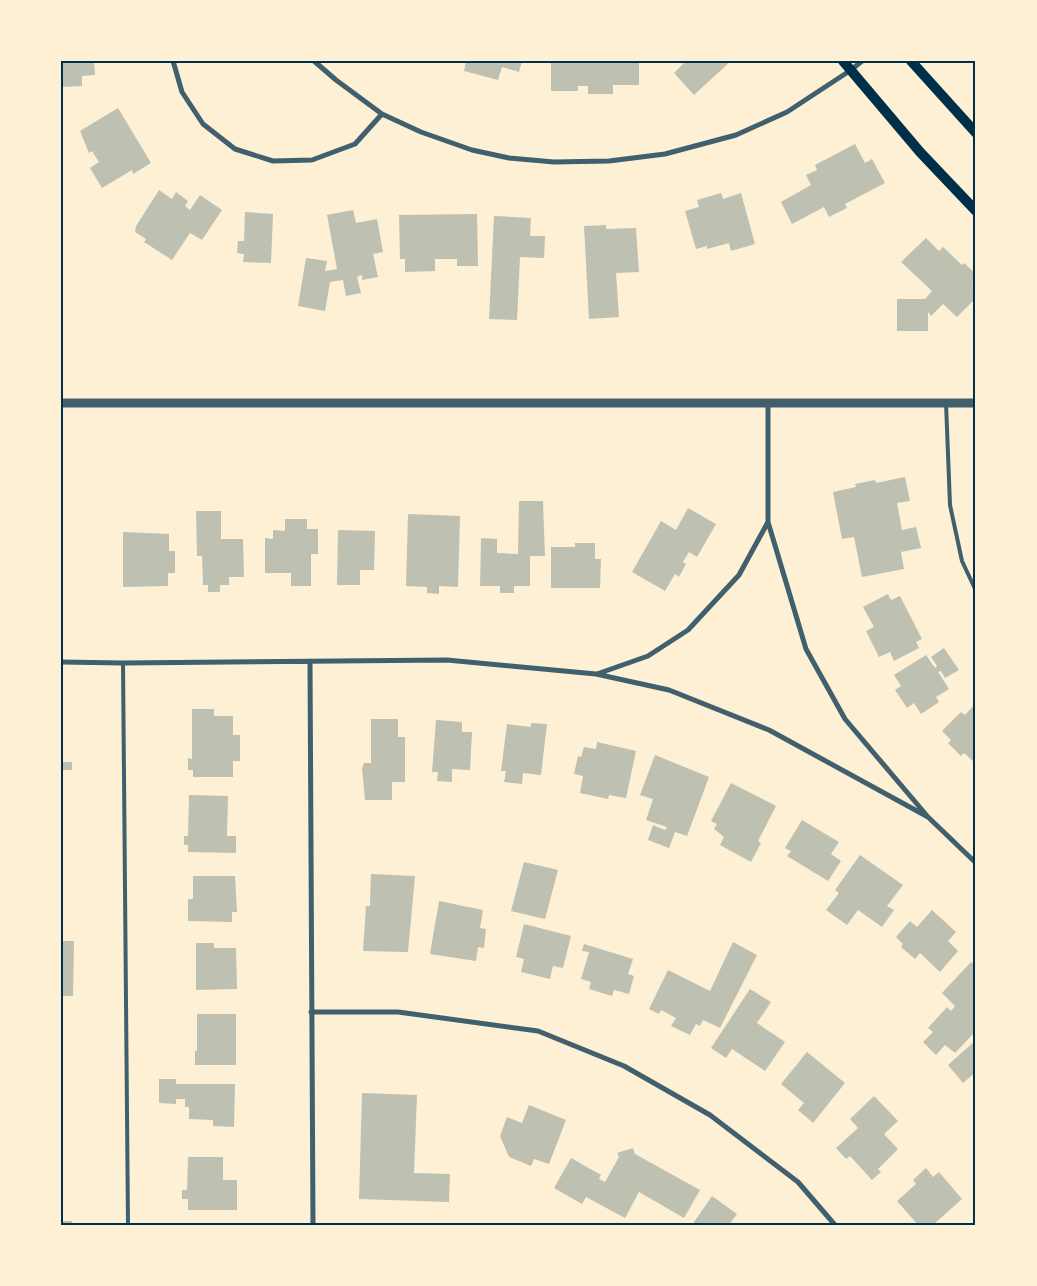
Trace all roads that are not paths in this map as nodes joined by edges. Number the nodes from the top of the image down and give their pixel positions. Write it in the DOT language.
graph roads {
  1 [pos="173,61"];
  2 [pos="314,61"];
  3 [pos="843,61"];
  4 [pos="862,61"];
  5 [pos="911,61"];
  6 [pos="851,70"];
  7 [pos="382,114"];
  8 [pos="976,132"];
  9 [pos="976,211"];
  10 [pos="768,402"];
  11 [pos="61,403"];
  12 [pos="946,403"];
  13 [pos="976,403"];
  14 [pos="768,522"];
  15 [pos="976,592"];
  16 [pos="310,661"];
  17 [pos="61,662"];
  18 [pos="123,663"];
  19 [pos="596,674"];
  20 [pos="928,817"];
  21 [pos="976,863"];
  22 [pos="311,1012"];
  23 [pos="128,1225"];
  24 [pos="313,1225"];
  25 [pos="835,1225"];
  1 -- 7 [label="street"];
  2 -- 7 [label="street"];
  3 -- 6 [label="main road"];
  4 -- 6 [label="street"];
  5 -- 8 [label="main road"];
  6 -- 7 [label="street"];
  6 -- 9 [label="main road"];
  10 -- 11 [label="street"];
  10 -- 12 [label="street"];
  10 -- 14 [label="street"];
  12 -- 13 [label="street"];
  12 -- 15 [label="lane"];
  14 -- 19 [label="street"];
  14 -- 20 [label="street"];
  16 -- 18 [label="street"];
  16 -- 19 [label="street"];
  16 -- 22 [label="street"];
  17 -- 18 [label="street"];
  18 -- 23 [label="lane"];
  19 -- 20 [label="street"];
  20 -- 21 [label="street"];
  22 -- 24 [label="street"];
  22 -- 25 [label="street"];
}
